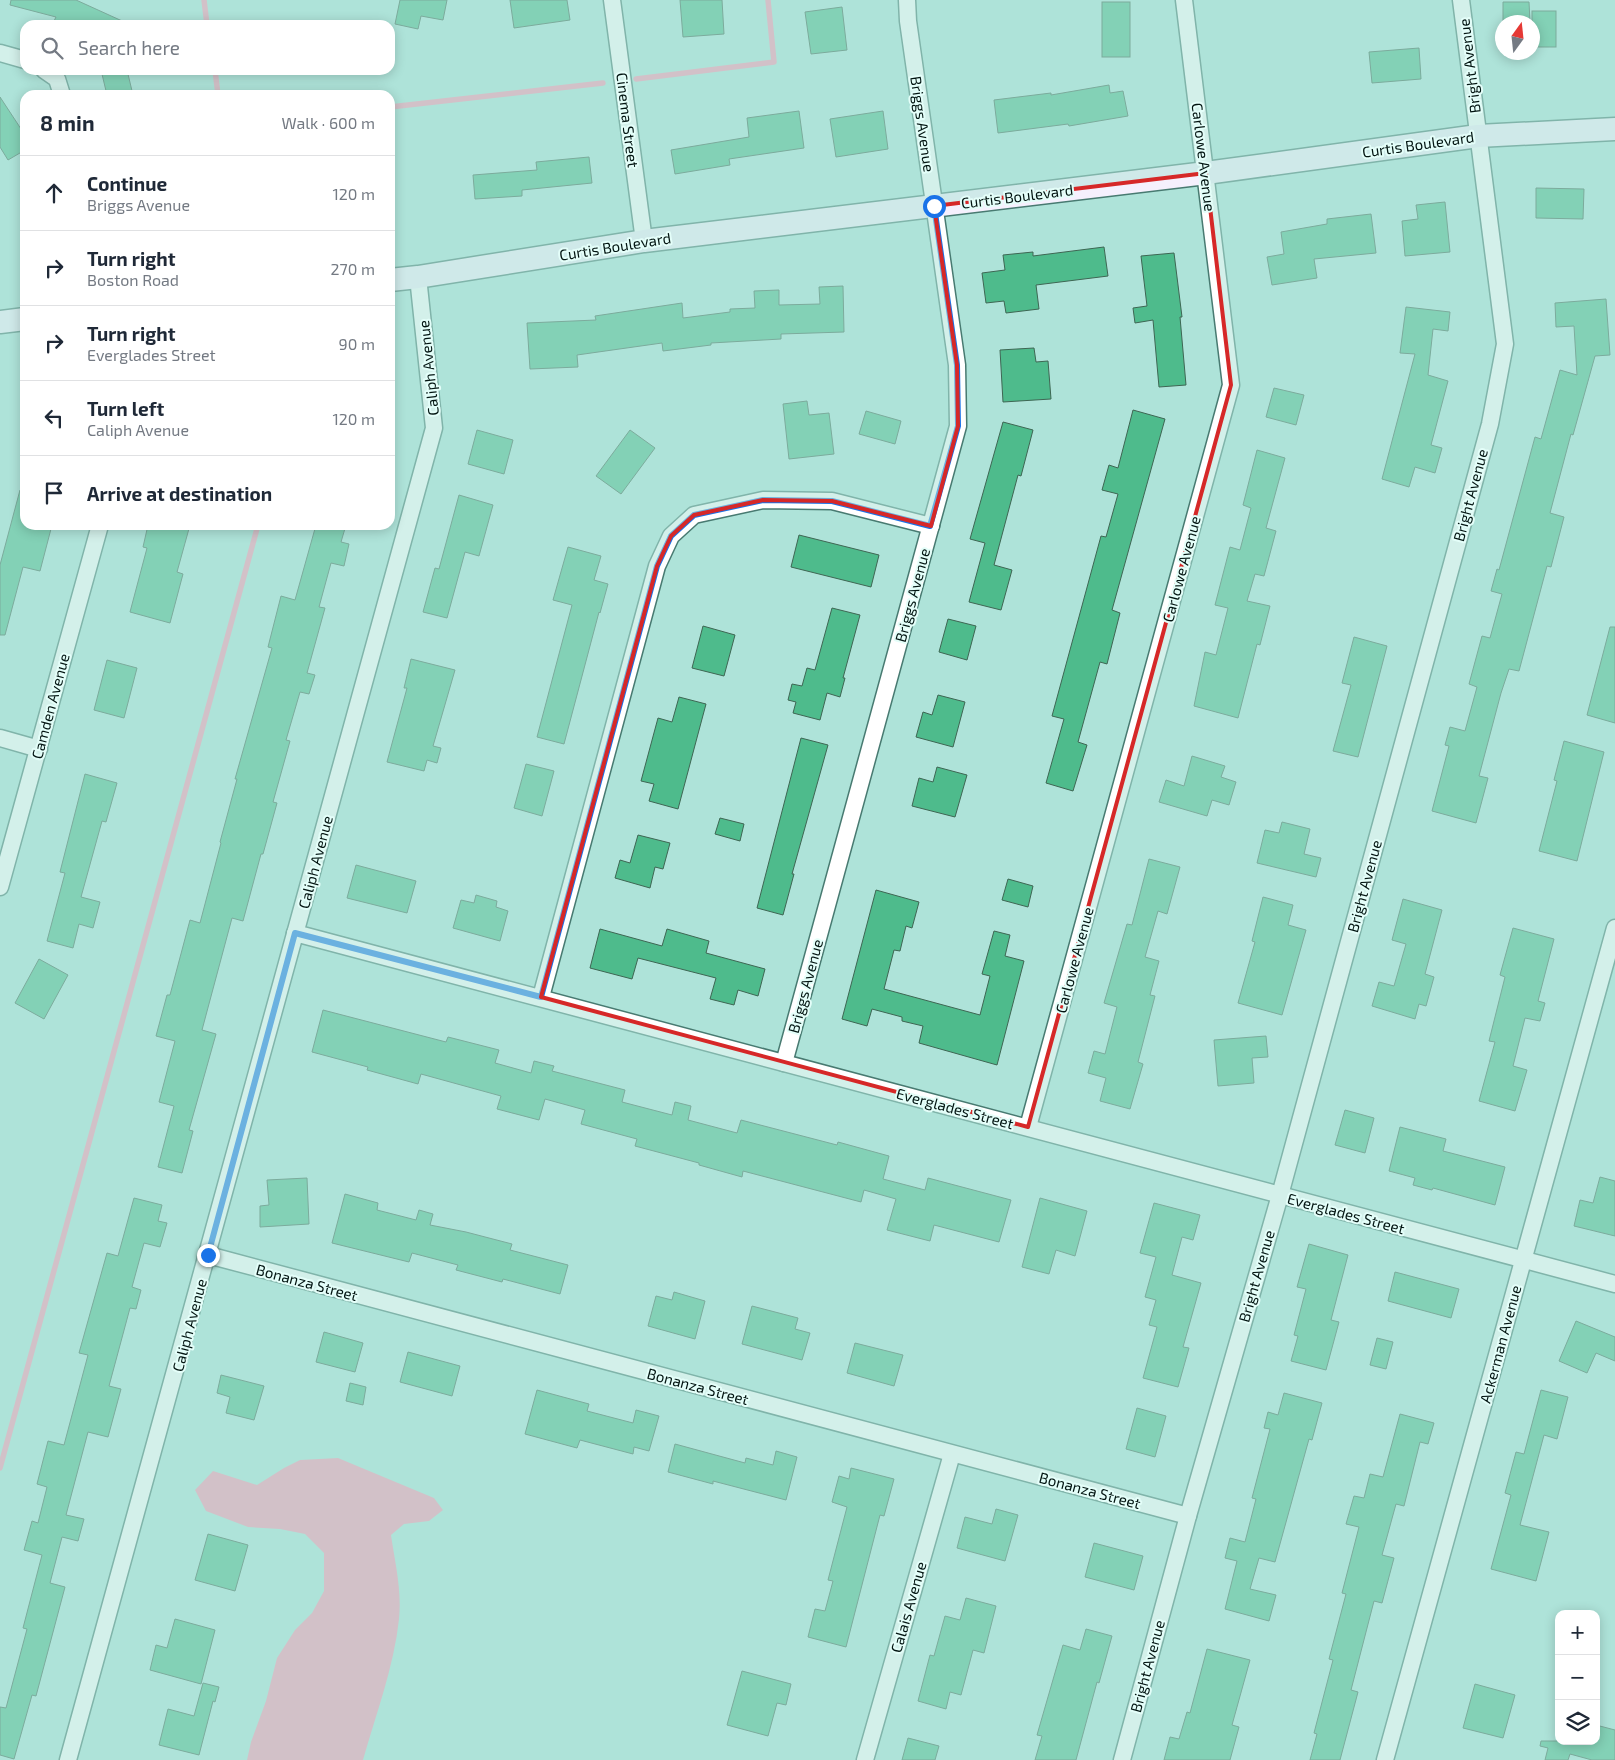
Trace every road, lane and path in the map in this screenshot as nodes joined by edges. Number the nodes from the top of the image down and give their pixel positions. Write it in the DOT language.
graph roads {
  1 [pos="612,0"];
  2 [pos="907,0"];
  3 [pos="1184,0"];
  4 [pos="1461,0"];
  5 [pos="0,53"];
  6 [pos="20,59"];
  7 [pos="52,75"];
  8 [pos="61,90"];
  9 [pos="1615,129"];
  10 [pos="1478,136"];
  11 [pos="1206,173"];
  12 [pos="934,206"];
  13 [pos="644,241"];
  14 [pos="418,277"];
  15 [pos="395,279"];
  16 [pos="20,320"];
  17 [pos="0,322"];
  18 [pos="930,526"];
  19 [pos="99,530"];
  20 [pos="0,738"];
  21 [pos="39,749"];
  22 [pos="0,887"];
  23 [pos="1615,928"];
  24 [pos="295,933"];
  25 [pos="1611,961"];
  26 [pos="541,997"];
  27 [pos="784,1063"];
  28 [pos="1028,1127"];
  29 [pos="1280,1195"];
  30 [pos="208,1255"];
  31 [pos="1524,1260"];
  32 [pos="1615,1284"];
  33 [pos="952,1454"];
  34 [pos="1188,1516"];
  35 [pos="1388,1759"];
  36 [pos="68,1760"];
  37 [pos="865,1760"];
  38 [pos="1122,1760"];
  1 -- 13 [label="street, Cinema Street"];
  2 -- 12 [label="street, Briggs Avenue"];
  3 -- 11 [label="street, Carlowe Avenue"];
  4 -- 10 [label="street, Bright Avenue"];
  5 -- 6 [label="street"];
  7 -- 8 [label="street"];
  9 -- 10 [label="street, Curtis Boulevard"];
  10 -- 11 [label="street, Curtis Boulevard"];
  10 -- 29 [label="street, Bright Avenue"];
  11 -- 12 [label="street, Curtis Boulevard"];
  11 -- 28 [label="street, Carlowe Avenue"];
  12 -- 13 [label="street, Curtis Boulevard"];
  12 -- 18 [label="street, Briggs Avenue"];
  13 -- 14 [label="street, Curtis Boulevard"];
  14 -- 15 [label="street, Curtis Boulevard"];
  14 -- 24 [label="street, Caliph Avenue"];
  16 -- 17 [label="street"];
  18 -- 26 [label="street"];
  18 -- 27 [label="street, Briggs Avenue"];
  19 -- 21 [label="street, Camden Avenue"];
  20 -- 21 [label="street"];
  21 -- 22 [label="street, Camden Avenue"];
  23 -- 25 [label="street, Ackerman Avenue"];
  24 -- 26 [label="street, Everglades Street"];
  24 -- 30 [label="street, Caliph Avenue"];
  25 -- 31 [label="street, Ackerman Avenue"];
  26 -- 27 [label="street, Everglades Street"];
  27 -- 28 [label="street, Everglades Street"];
  28 -- 29 [label="street, Everglades Street"];
  29 -- 31 [label="street, Everglades Street"];
  29 -- 34 [label="street, Bright Avenue"];
  30 -- 33 [label="street, Bonanza Street"];
  30 -- 36 [label="street, Caliph Avenue"];
  31 -- 32 [label="street, Everglades Street"];
  31 -- 35 [label="street, Ackerman Avenue"];
  33 -- 34 [label="street, Bonanza Street"];
  33 -- 37 [label="street, Calais Avenue"];
  34 -- 38 [label="street, Bright Avenue"];
}
